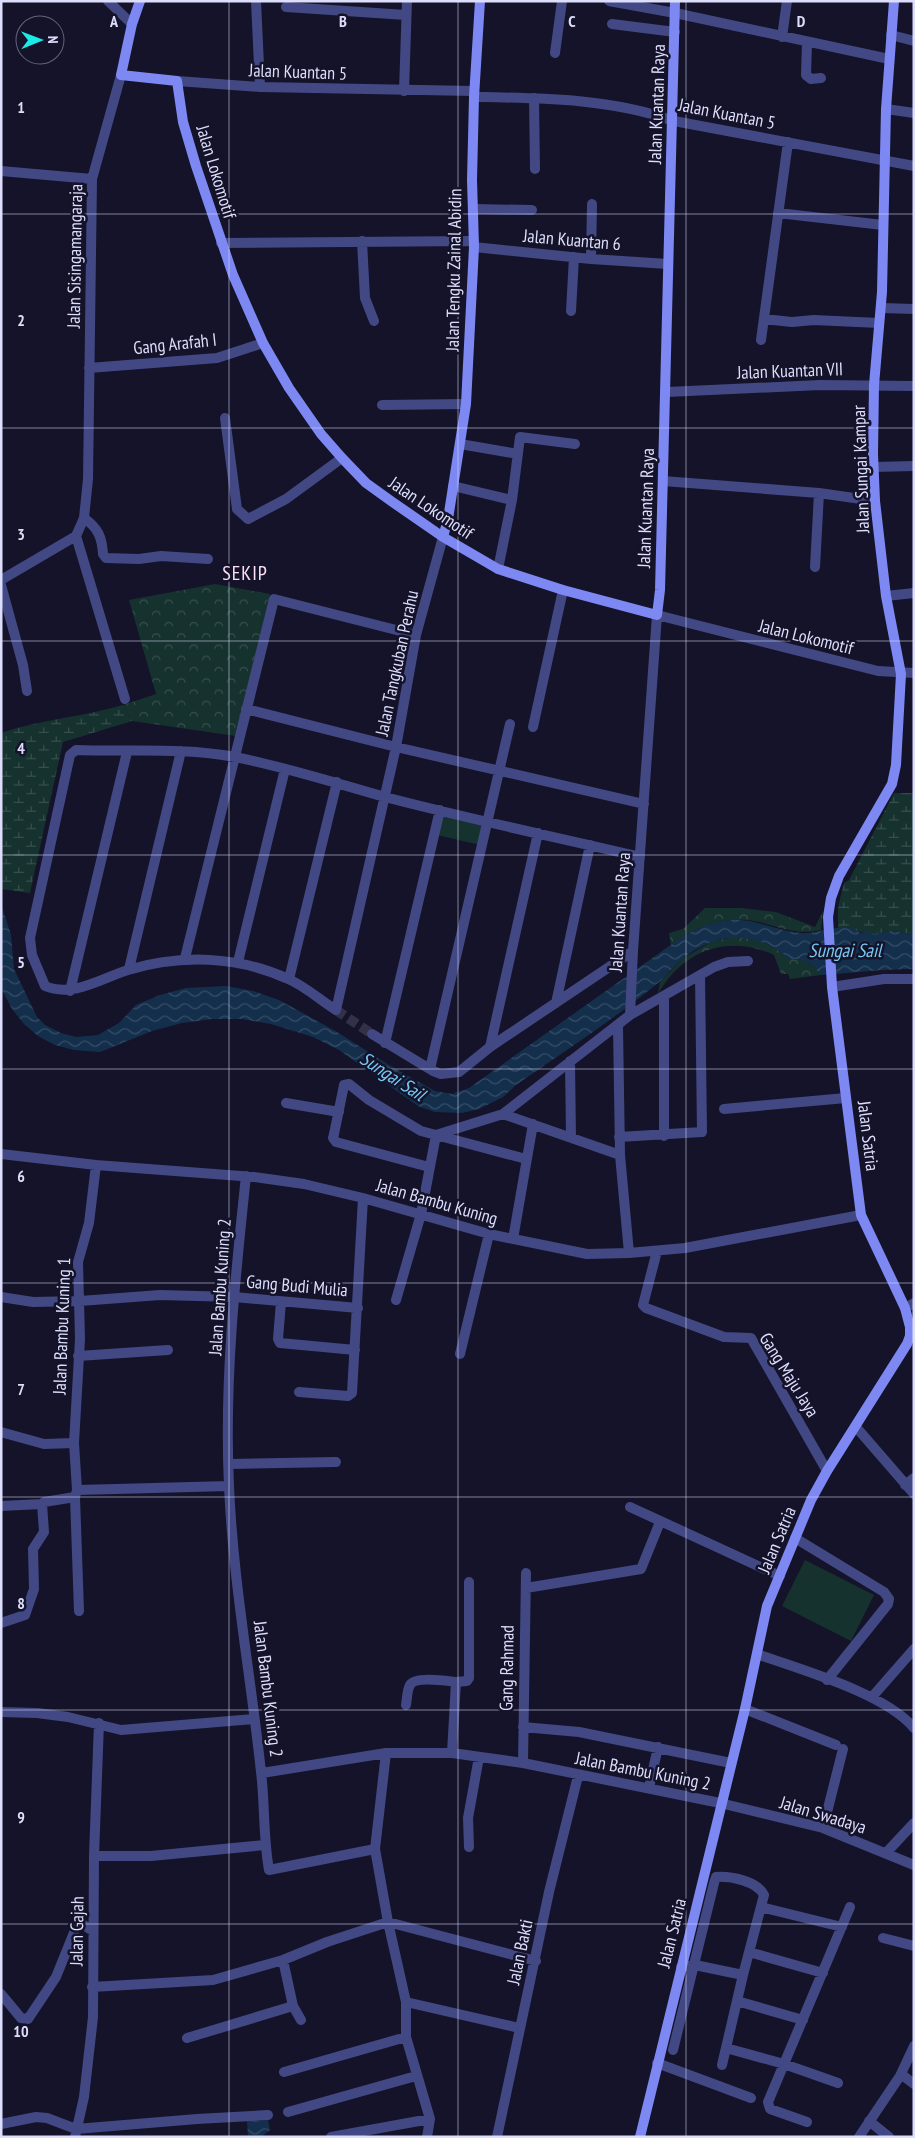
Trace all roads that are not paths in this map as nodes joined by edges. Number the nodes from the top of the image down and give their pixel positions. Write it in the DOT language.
graph roads {
  1 [pos="108,1"];
  2 [pos="140,1"];
  3 [pos="256,1"];
  4 [pos="407,1"];
  5 [pos="480,1"];
  6 [pos="562,1"];
  7 [pos="609,1"];
  8 [pos="676,1"];
  9 [pos="788,1"];
  10 [pos="894,1"];
  11 [pos="286,7"];
  12 [pos="675,13"];
  13 [pos="406,15"];
  14 [pos="132,24"];
  15 [pos="612,24"];
  16 [pos="675,32"];
  17 [pos="891,35"];
  18 [pos="782,36"];
  19 [pos="914,41"];
  20 [pos="807,42"];
  21 [pos="555,53"];
  22 [pos="889,59"];
  23 [pos="121,76"];
  24 [pos="821,78"];
  25 [pos="177,81"];
  26 [pos="260,87"];
  27 [pos="404,91"];
  28 [pos="474,94"];
  29 [pos="534,98"];
  30 [pos="886,109"];
  31 [pos="914,113"];
  32 [pos="674,121"];
  33 [pos="788,142"];
  34 [pos="884,161"];
  35 [pos="914,166"];
  36 [pos="536,169"];
  37 [pos="1,171"];
  38 [pos="92,179"];
  39 [pos="592,204"];
  40 [pos="473,209"];
  41 [pos="532,210"];
  42 [pos="778,213"];
  43 [pos="883,225"];
  44 [pos="362,242"];
  45 [pos="221,243"];
  46 [pos="474,244"];
  47 [pos="574,257"];
  48 [pos="591,260"];
  49 [pos="668,264"];
  50 [pos="881,308"];
  51 [pos="914,309"];
  52 [pos="571,310"];
  53 [pos="764,319"];
  54 [pos="374,321"];
  55 [pos="880,323"];
  56 [pos="761,340"];
  57 [pos="263,343"];
  58 [pos="89,368"];
  59 [pos="874,385"];
  60 [pos="914,386"];
  61 [pos="666,392"];
  62 [pos="466,404"];
  63 [pos="382,405"];
  64 [pos="225,418"];
  65 [pos="460,444"];
  66 [pos="575,444"];
  67 [pos="518,454"];
  68 [pos="342,458"];
  69 [pos="914,466"];
  70 [pos="873,467"];
  71 [pos="663,481"];
  72 [pos="454,486"];
  73 [pos="819,492"];
  74 [pos="512,500"];
  75 [pos="875,501"];
  76 [pos="84,518"];
  77 [pos="76,536"];
  78 [pos="443,537"];
  79 [pos="208,559"];
  80 [pos="815,567"];
  81 [pos="498,569"];
  82 [pos="1,580"];
  83 [pos="1,585"];
  84 [pos="564,590"];
  85 [pos="914,593"];
  86 [pos="886,596"];
  87 [pos="657,615"];
  88 [pos="416,635"];
  89 [pos="914,673"];
  90 [pos="901,674"];
  91 [pos="27,691"];
  92 [pos="125,698"];
  93 [pos="246,709"];
  94 [pos="510,724"];
  95 [pos="533,727"];
  96 [pos="396,747"];
  97 [pos="180,750"];
  98 [pos="127,752"];
  99 [pos="234,757"];
  100 [pos="285,769"];
  101 [pos="499,771"];
  102 [pos="336,782"];
  103 [pos="385,797"];
  104 [pos="644,804"];
  105 [pos="440,810"];
  106 [pos="488,821"];
  107 [pos="538,833"];
  108 [pos="590,845"];
  109 [pos="640,857"];
  110 [pos="828,917"];
  111 [pos="633,951"];
  112 [pos="185,958"];
  113 [pos="748,961"];
  114 [pos="238,962"];
  115 [pos="130,969"];
  116 [pos="700,975"];
  117 [pos="914,978"];
  118 [pos="289,979"];
  119 [pos="831,983"];
  120 [pos="70,991"];
  121 [pos="664,996"];
  122 [pos="556,1003"];
  123 [pos="631,1012"];
  124 [pos="618,1026"];
  125 [pos="372,1034"];
  126 [pos="385,1043"];
  127 [pos="490,1047"];
  128 [pos="570,1061"];
  129 [pos="430,1069"];
  130 [pos="846,1098"];
  131 [pos="286,1103"];
  132 [pos="724,1109"];
  133 [pos="339,1112"];
  134 [pos="503,1114"];
  135 [pos="533,1124"];
  136 [pos="436,1135"];
  137 [pos="664,1136"];
  138 [pos="619,1137"];
  139 [pos="571,1138"];
  140 [pos="1,1154"];
  141 [pos="620,1155"];
  142 [pos="526,1159"];
  143 [pos="96,1165"];
  144 [pos="429,1168"];
  145 [pos="246,1176"];
  146 [pos="363,1198"];
  147 [pos="421,1214"];
  148 [pos="861,1214"];
  149 [pos="489,1234"];
  150 [pos="512,1239"];
  151 [pos="657,1251"];
  152 [pos="629,1253"];
  153 [pos="1,1297"];
  154 [pos="234,1297"];
  155 [pos="396,1300"];
  156 [pos="80,1301"];
  157 [pos="281,1302"];
  158 [pos="909,1305"];
  159 [pos="358,1308"];
  160 [pos="910,1343"];
  161 [pos="168,1350"];
  162 [pos="355,1350"];
  163 [pos="460,1354"];
  164 [pos="78,1356"];
  165 [pos="299,1392"];
  166 [pos="856,1428"];
  167 [pos="1,1432"];
  168 [pos="74,1443"];
  169 [pos="336,1462"];
  170 [pos="229,1464"];
  171 [pos="827,1471"];
  172 [pos="914,1478"];
  173 [pos="905,1485"];
  174 [pos="229,1486"];
  175 [pos="76,1494"];
  176 [pos="914,1494"];
  177 [pos="42,1504"];
  178 [pos="1,1506"];
  179 [pos="630,1507"];
  180 [pos="660,1522"];
  181 [pos="795,1538"];
  182 [pos="526,1574"];
  183 [pos="780,1576"];
  184 [pos="469,1582"];
  185 [pos="526,1588"];
  186 [pos="78,1611"];
  187 [pos="1,1623"];
  188 [pos="914,1649"];
  189 [pos="757,1654"];
  190 [pos="827,1680"];
  191 [pos="456,1682"];
  192 [pos="872,1697"];
  193 [pos="406,1705"];
  194 [pos="745,1709"];
  195 [pos="1,1712"];
  196 [pos="254,1719"];
  197 [pos="99,1723"];
  198 [pos="523,1727"];
  199 [pos="914,1728"];
  200 [pos="658,1747"];
  201 [pos="386,1753"];
  202 [pos="452,1753"];
  203 [pos="479,1757"];
  204 [pos="523,1763"];
  205 [pos="731,1763"];
  206 [pos="262,1773"];
  207 [pos="578,1776"];
  208 [pos="648,1788"];
  209 [pos="720,1803"];
  210 [pos="914,1823"];
  211 [pos="823,1828"];
  212 [pos="264,1844"];
  213 [pos="469,1847"];
  214 [pos="375,1849"];
  215 [pos="886,1853"];
  216 [pos="94,1856"];
  217 [pos="914,1865"];
  218 [pos="761,1907"];
  219 [pos="850,1907"];
  220 [pos="388,1922"];
  221 [pos="842,1927"];
  222 [pos="93,1931"];
  223 [pos="883,1938"];
  224 [pos="914,1946"];
  225 [pos="749,1952"];
  226 [pos="283,1960"];
  227 [pos="536,1960"];
  228 [pos="695,1965"];
  229 [pos="681,1967"];
  230 [pos="823,1973"];
  231 [pos="743,1976"];
  232 [pos="92,1987"];
  233 [pos="1,1994"];
  234 [pos="737,2001"];
  235 [pos="406,2002"];
  236 [pos="293,2006"];
  237 [pos="301,2020"];
  238 [pos="803,2020"];
  239 [pos="519,2028"];
  240 [pos="406,2037"];
  241 [pos="187,2038"];
  242 [pos="914,2046"];
  243 [pos="726,2048"];
  244 [pos="673,2050"];
  245 [pos="657,2063"];
  246 [pos="722,2064"];
  247 [pos="784,2064"];
  248 [pos="284,2072"];
  249 [pos="901,2074"];
  250 [pos="416,2076"];
  251 [pos="838,2083"];
  252 [pos="914,2084"];
  253 [pos="751,2098"];
  254 [pos="288,2112"];
  255 [pos="268,2115"];
  256 [pos="430,2119"];
  257 [pos="807,2122"];
  258 [pos="869,2122"];
  259 [pos="1,2124"];
  260 [pos="76,2133"];
  261 [pos="499,2136"];
  262 [pos="331,2137"];
  263 [pos="427,2137"];
  264 [pos="640,2137"];
  265 [pos="859,2137"];
  266 [pos="888,2137"];
  1 -- 14 [label="street"];
  2 -- 14 [label="street, Jalan Sisingamangaraja"];
  3 -- 26 [label="street"];
  4 -- 13 [label="street"];
  5 -- 28 [label="street, Jalan Tengku Zainal Abidin"];
  6 -- 21 [label="street"];
  7 -- 12 [label="street"];
  8 -- 12 [label="street, Jalan Kuantan Raya"];
  9 -- 18 [label="street"];
  10 -- 17 [label="street, Jalan Sungai Kampar"];
  11 -- 13 [label="street"];
  12 -- 16 [label="street, Jalan Kuantan Raya"];
  12 -- 18 [label="street"];
  13 -- 27 [label="street"];
  14 -- 23 [label="street, Jalan Sisingamangaraja"];
  15 -- 16 [label="street"];
  16 -- 32 [label="street, Jalan Kuantan Raya"];
  17 -- 19 [label="street"];
  17 -- 22 [label="street, Jalan Sungai Kampar"];
  18 -- 20 [label="street"];
  20 -- 22 [label="street"];
  20 -- 24 [label="street"];
  22 -- 30 [label="street, Jalan Sungai Kampar"];
  23 -- 25 [label="street, Jalan Kuantan 5"];
  23 -- 38 [label="street, Jalan Sisingamangaraja"];
  25 -- 26 [label="street, Jalan Kuantan 5"];
  25 -- 45 [label="street, Jalan Lokomotif"];
  26 -- 27 [label="street, Jalan Kuantan 5"];
  27 -- 28 [label="street, Jalan Kuantan 5"];
  28 -- 29 [label="street, Jalan Kuantan 5"];
  28 -- 40 [label="street, Jalan Tengku Zainal Abidin"];
  29 -- 32 [label="street, Jalan Kuantan 5"];
  29 -- 36 [label="street"];
  30 -- 31 [label="street"];
  30 -- 34 [label="street, Jalan Sungai Kampar"];
  32 -- 33 [label="street, Jalan Kuantan 5"];
  32 -- 49 [label="street, Jalan Kuantan Raya"];
  33 -- 34 [label="street, Jalan Kuantan 5"];
  33 -- 42 [label="street"];
  34 -- 35 [label="street, Jalan Kuantan 5"];
  34 -- 43 [label="street, Jalan Sungai Kampar"];
  37 -- 38 [label="street"];
  38 -- 58 [label="street, Jalan Sisingamangaraja"];
  39 -- 48 [label="street"];
  40 -- 41 [label="street"];
  40 -- 46 [label="street, Jalan Tengku Zainal Abidin"];
  42 -- 43 [label="street"];
  42 -- 53 [label="street"];
  43 -- 50 [label="street, Jalan Sungai Kampar"];
  44 -- 45 [label="street, Jalan Kuantan 6"];
  44 -- 46 [label="street, Jalan Kuantan 6"];
  44 -- 54 [label="street"];
  45 -- 57 [label="street, Jalan Lokomotif"];
  46 -- 47 [label="street, Jalan Kuantan 6"];
  46 -- 62 [label="street, Jalan Tengku Zainal Abidin"];
  47 -- 48 [label="street, Jalan Kuantan 6"];
  47 -- 52 [label="street"];
  48 -- 49 [label="street, Jalan Kuantan 6"];
  49 -- 61 [label="street, Jalan Kuantan Raya"];
  50 -- 51 [label="street"];
  50 -- 55 [label="street, Jalan Sungai Kampar"];
  53 -- 55 [label="street"];
  53 -- 56 [label="street"];
  55 -- 59 [label="street, Jalan Sungai Kampar"];
  57 -- 58 [label="street, Gang Arafah I"];
  57 -- 68 [label="street, Jalan Lokomotif"];
  58 -- 76 [label="street, Jalan Sisingamangaraja"];
  59 -- 60 [label="street, Jalan Kuantan VII"];
  59 -- 61 [label="street, Jalan Kuantan VII"];
  59 -- 70 [label="street, Jalan Sungai Kampar"];
  61 -- 71 [label="street, Jalan Kuantan Raya"];
  62 -- 63 [label="street"];
  62 -- 65 [label="street, Jalan Tengku Zainal Abidin"];
  64 -- 68 [label="street"];
  65 -- 67 [label="street"];
  65 -- 72 [label="street, Jalan Tengku Zainal Abidin"];
  66 -- 67 [label="street"];
  67 -- 74 [label="street"];
  68 -- 78 [label="street, Jalan Lokomotif"];
  69 -- 70 [label="street"];
  70 -- 75 [label="street, Jalan Sungai Kampar"];
  71 -- 73 [label="street"];
  71 -- 87 [label="street, Jalan Kuantan Raya"];
  72 -- 74 [label="street"];
  72 -- 78 [label="street, Jalan Tengku Zainal Abidin"];
  73 -- 75 [label="street"];
  73 -- 80 [label="street"];
  74 -- 81 [label="street"];
  75 -- 86 [label="street, Jalan Sungai Kampar"];
  76 -- 77 [label="street, Jalan Sisingamangaraja"];
  76 -- 79 [label="street"];
  77 -- 82 [label="street"];
  77 -- 92 [label="street"];
  78 -- 81 [label="street, Jalan Lokomotif"];
  78 -- 88 [label="street, Jalan Tangkuban Perahu"];
  81 -- 84 [label="street, Jalan Lokomotif"];
  83 -- 91 [label="street"];
  84 -- 87 [label="street, Jalan Lokomotif"];
  84 -- 95 [label="street"];
  85 -- 86 [label="street"];
  86 -- 90 [label="street, Jalan Sungai Kampar"];
  87 -- 90 [label="street, Jalan Lokomotif"];
  87 -- 104 [label="street, Jalan Kuantan Raya"];
  88 -- 93 [label="street"];
  88 -- 96 [label="street, Jalan Tangkuban Perahu"];
  89 -- 90 [label="street, Jalan Lokomotif"];
  90 -- 110 [label="street, Jalan Sungai Kampar"];
  93 -- 96 [label="street"];
  93 -- 99 [label="street"];
  94 -- 101 [label="street"];
  96 -- 101 [label="street"];
  96 -- 103 [label="street, Jalan Tangkuban Perahu"];
  97 -- 98 [label="street"];
  97 -- 99 [label="street"];
  97 -- 115 [label="street"];
  98 -- 120 [label="street"];
  98 -- 120 [label="street"];
  99 -- 100 [label="street"];
  99 -- 112 [label="street"];
  100 -- 102 [label="street"];
  100 -- 114 [label="street"];
  101 -- 104 [label="street"];
  101 -- 106 [label="street"];
  102 -- 103 [label="street"];
  102 -- 118 [label="street"];
  103 -- 105 [label="street"];
  103 -- 118 [label="street, Jalan Tangkuban Perahu"];
  104 -- 109 [label="street, Jalan Kuantan Raya"];
  105 -- 106 [label="street"];
  105 -- 126 [label="street"];
  106 -- 107 [label="street"];
  106 -- 129 [label="street"];
  107 -- 108 [label="street"];
  107 -- 127 [label="street"];
  108 -- 109 [label="street"];
  108 -- 122 [label="street"];
  109 -- 111 [label="street, Jalan Kuantan Raya"];
  110 -- 119 [label="street, Jalan Satria"];
  111 -- 122 [label="street"];
  111 -- 123 [label="street, Jalan Kuantan Raya"];
  112 -- 114 [label="street"];
  112 -- 115 [label="street"];
  113 -- 116 [label="street"];
  114 -- 118 [label="street"];
  115 -- 120 [label="street"];
  116 -- 121 [label="street"];
  116 -- 137 [label="street"];
  117 -- 119 [label="street"];
  119 -- 130 [label="street, Jalan Satria"];
  121 -- 123 [label="street"];
  121 -- 137 [label="street"];
  122 -- 127 [label="street"];
  123 -- 124 [label="street"];
  124 -- 128 [label="street"];
  124 -- 138 [label="street"];
  125 -- 126 [label="street"];
  126 -- 129 [label="street"];
  127 -- 129 [label="street"];
  128 -- 134 [label="street"];
  128 -- 139 [label="street"];
  130 -- 132 [label="street"];
  130 -- 148 [label="street, Jalan Satria"];
  131 -- 133 [label="street"];
  133 -- 136 [label="street"];
  133 -- 144 [label="street"];
  134 -- 135 [label="street"];
  134 -- 136 [label="street"];
  135 -- 139 [label="street"];
  135 -- 142 [label="street"];
  136 -- 142 [label="street"];
  136 -- 144 [label="street"];
  137 -- 138 [label="street"];
  138 -- 141 [label="street"];
  139 -- 141 [label="street"];
  140 -- 143 [label="street, Jalan Bambu Kuning"];
  141 -- 152 [label="street"];
  142 -- 150 [label="street"];
  143 -- 145 [label="street, Jalan Bambu Kuning"];
  143 -- 156 [label="street, Jalan Bambu Kuning 1"];
  144 -- 147 [label="street"];
  145 -- 146 [label="street, Jalan Bambu Kuning"];
  145 -- 154 [label="street, Jalan Bambu Kuning 2"];
  146 -- 147 [label="street, Jalan Bambu Kuning"];
  146 -- 159 [label="street"];
  147 -- 149 [label="street, Jalan Bambu Kuning"];
  147 -- 155 [label="street"];
  148 -- 151 [label="street, Jalan Bambu Kuning"];
  148 -- 158 [label="street, Jalan Satria"];
  149 -- 150 [label="street, Jalan Bambu Kuning"];
  149 -- 163 [label="street"];
  150 -- 152 [label="street, Jalan Bambu Kuning"];
  151 -- 152 [label="street, Jalan Bambu Kuning"];
  151 -- 171 [label="street, Gang Maju Jaya"];
  153 -- 156 [label="street, Gang Budi Mulia"];
  154 -- 156 [label="street, Gang Budi Mulia"];
  154 -- 157 [label="street, Gang Budi Mulia"];
  154 -- 170 [label="street, Jalan Bambu Kuning 2"];
  156 -- 164 [label="street, Jalan Bambu Kuning 1"];
  157 -- 159 [label="street, Gang Budi Mulia"];
  157 -- 162 [label="street"];
  158 -- 160 [label="street, Jalan Satria"];
  159 -- 162 [label="street"];
  160 -- 166 [label="street, Jalan Satria"];
  161 -- 164 [label="street"];
  162 -- 165 [label="street"];
  164 -- 168 [label="street, Jalan Bambu Kuning 1"];
  166 -- 171 [label="street, Jalan Satria"];
  166 -- 173 [label="street"];
  167 -- 168 [label="street"];
  168 -- 175 [label="street, Jalan Bambu Kuning 1"];
  169 -- 170 [label="street"];
  170 -- 174 [label="street, Jalan Bambu Kuning 2"];
  171 -- 181 [label="street, Jalan Satria"];
  172 -- 173 [label="street"];
  173 -- 176 [label="street"];
  174 -- 175 [label="street"];
  174 -- 196 [label="street, Jalan Bambu Kuning 2"];
  175 -- 177 [label="street"];
  175 -- 186 [label="street, Jalan Bambu Kuning 1"];
  177 -- 178 [label="street"];
  177 -- 187 [label="street"];
  179 -- 180 [label="street"];
  180 -- 183 [label="street"];
  180 -- 185 [label="street"];
  181 -- 183 [label="street, Jalan Satria"];
  181 -- 190 [label="street"];
  182 -- 185 [label="street, Gang Rahmad"];
  183 -- 189 [label="street, Jalan Satria"];
  184 -- 191 [label="street"];
  185 -- 198 [label="street, Gang Rahmad"];
  188 -- 192 [label="street"];
  189 -- 190 [label="street"];
  189 -- 194 [label="street, Jalan Satria"];
  190 -- 192 [label="street"];
  191 -- 193 [label="street"];
  191 -- 202 [label="street"];
  192 -- 199 [label="street"];
  194 -- 205 [label="street, Jalan Satria"];
  194 -- 211 [label="street"];
  195 -- 197 [label="street"];
  196 -- 197 [label="street"];
  196 -- 206 [label="street, Jalan Bambu Kuning 2"];
  197 -- 216 [label="street, Jalan Gajah"];
  198 -- 200 [label="street"];
  198 -- 204 [label="street, Gang Rahmad"];
  200 -- 205 [label="street"];
  200 -- 208 [label="street"];
  201 -- 202 [label="street, Jalan Bambu Kuning 2"];
  201 -- 206 [label="street, Jalan Bambu Kuning 2"];
  201 -- 214 [label="street"];
  202 -- 203 [label="street, Jalan Bambu Kuning 2"];
  203 -- 204 [label="street, Jalan Bambu Kuning 2"];
  203 -- 213 [label="street"];
  204 -- 207 [label="street, Jalan Bambu Kuning 2"];
  205 -- 209 [label="street, Jalan Satria"];
  206 -- 212 [label="street"];
  207 -- 208 [label="street, Jalan Bambu Kuning 2"];
  207 -- 227 [label="street, Jalan Bakti"];
  208 -- 209 [label="street, Jalan Bambu Kuning 2"];
  209 -- 211 [label="street, Jalan Swadaya"];
  209 -- 229 [label="street, Jalan Satria"];
  210 -- 215 [label="street"];
  211 -- 215 [label="street, Jalan Swadaya"];
  212 -- 214 [label="street"];
  212 -- 216 [label="street"];
  214 -- 220 [label="street"];
  215 -- 217 [label="street, Jalan Swadaya"];
  216 -- 222 [label="street, Jalan Gajah"];
  218 -- 221 [label="street"];
  218 -- 225 [label="street"];
  218 -- 228 [label="street"];
  219 -- 221 [label="street"];
  220 -- 226 [label="street"];
  220 -- 227 [label="street"];
  220 -- 235 [label="street"];
  221 -- 230 [label="street"];
  222 -- 232 [label="street, Jalan Gajah"];
  222 -- 233 [label="street"];
  223 -- 224 [label="street"];
  225 -- 230 [label="street"];
  225 -- 231 [label="street"];
  226 -- 232 [label="street"];
  226 -- 236 [label="street"];
  227 -- 239 [label="street, Jalan Bakti"];
  228 -- 229 [label="street"];
  228 -- 231 [label="street"];
  228 -- 244 [label="street"];
  229 -- 245 [label="street, Jalan Satria"];
  230 -- 238 [label="street"];
  231 -- 234 [label="street"];
  232 -- 260 [label="street, Jalan Gajah"];
  234 -- 238 [label="street"];
  234 -- 243 [label="street"];
  235 -- 239 [label="street"];
  235 -- 240 [label="street"];
  236 -- 237 [label="street"];
  236 -- 241 [label="street"];
  238 -- 247 [label="street"];
  239 -- 261 [label="street, Jalan Bakti"];
  240 -- 248 [label="street"];
  240 -- 250 [label="street"];
  242 -- 249 [label="street"];
  243 -- 246 [label="street"];
  243 -- 247 [label="street"];
  245 -- 253 [label="street"];
  245 -- 264 [label="street, Jalan Satria"];
  247 -- 251 [label="street"];
  247 -- 257 [label="street"];
  249 -- 252 [label="street"];
  249 -- 258 [label="street"];
  250 -- 254 [label="street"];
  250 -- 256 [label="street"];
  255 -- 260 [label="street"];
  256 -- 262 [label="street"];
  256 -- 263 [label="street"];
  258 -- 265 [label="street"];
  258 -- 266 [label="street"];
  259 -- 260 [label="street"];
}
